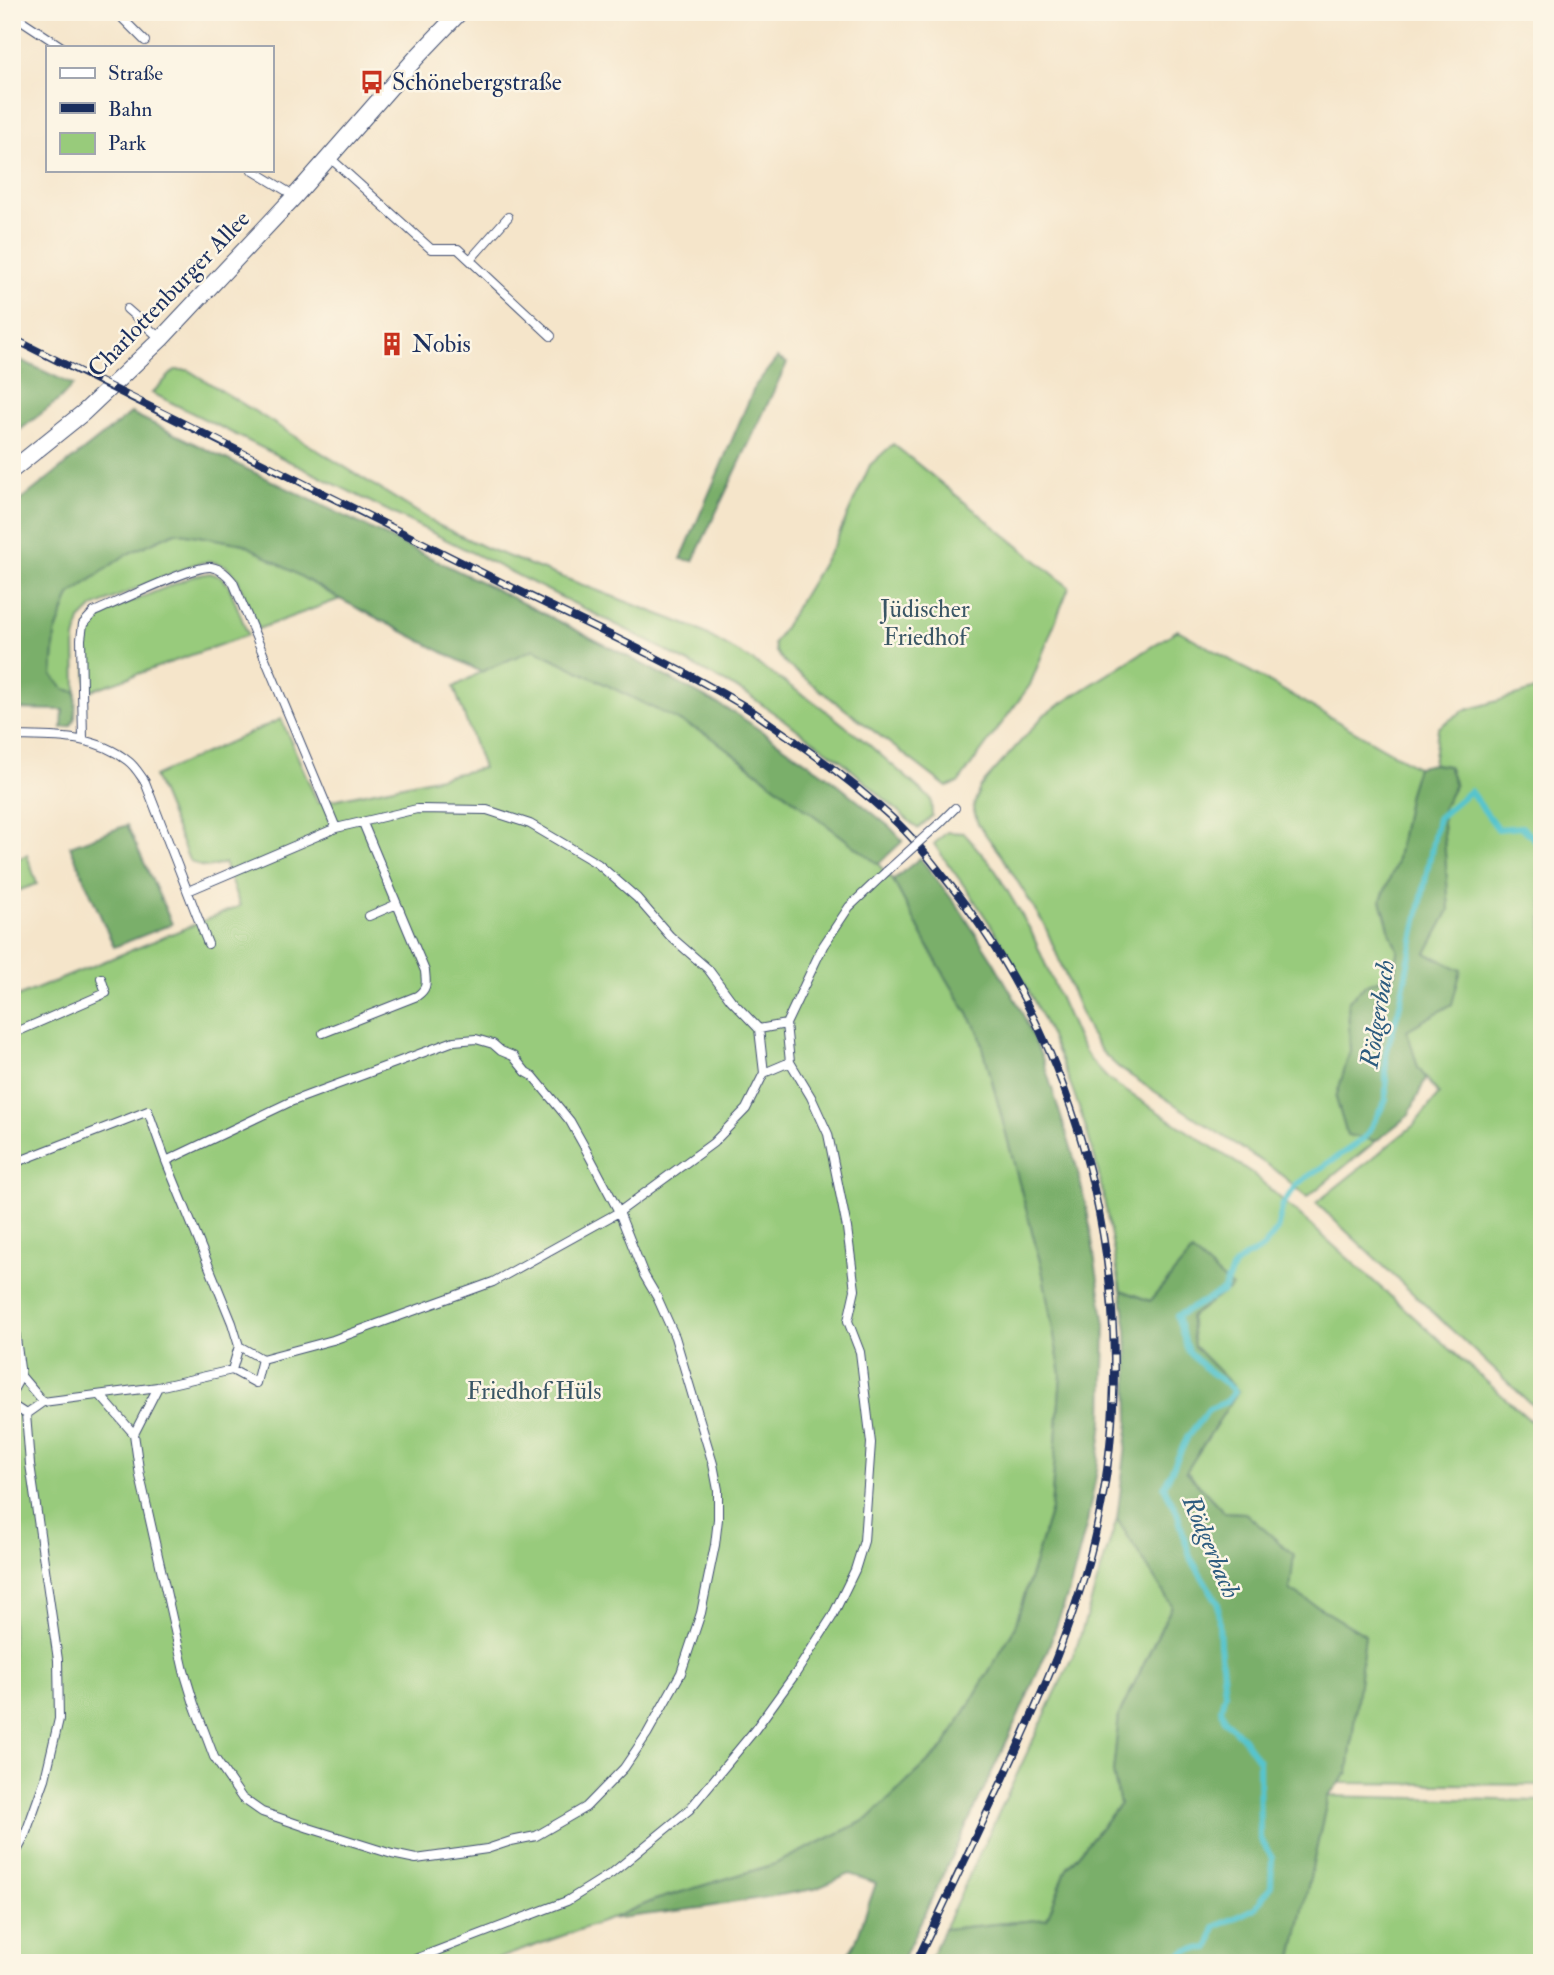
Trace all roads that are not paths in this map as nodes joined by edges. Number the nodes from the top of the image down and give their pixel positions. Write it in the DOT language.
graph roads {
  1 [pos="127,12"];
  2 [pos="458,13"];
  3 [pos="12,14"];
  4 [pos="145,41"];
  5 [pos="60,46"];
  6 [pos="329,157"];
  7 [pos="255,172"];
  8 [pos="295,196"];
  9 [pos="508,217"];
  10 [pos="470,260"];
  11 [pos="127,309"];
  12 [pos="551,336"];
  13 [pos="161,339"];
  14 [pos="12,470"];
  15 [pos="12,736"];
  16 [pos="83,739"];
  17 [pos="955,808"];
  18 [pos="363,823"];
  19 [pos="335,828"];
  20 [pos="188,891"];
  21 [pos="397,904"];
  22 [pos="369,916"];
  23 [pos="208,944"];
  24 [pos="101,978"];
  25 [pos="786,1024"];
  26 [pos="759,1029"];
  27 [pos="323,1033"];
  28 [pos="12,1034"];
  29 [pos="790,1062"];
  30 [pos="764,1073"];
  31 [pos="166,1161"];
  32 [pos="12,1164"];
  33 [pos="619,1212"];
  34 [pos="12,1308"];
  35 [pos="239,1346"];
  36 [pos="262,1359"];
  37 [pos="232,1370"];
  38 [pos="21,1376"];
  39 [pos="158,1387"];
  40 [pos="12,1392"];
  41 [pos="100,1395"];
  42 [pos="43,1402"];
  43 [pos="12,1405"];
  44 [pos="26,1414"];
  45 [pos="134,1434"];
  46 [pos="12,1860"];
  47 [pos="405,1963"];
  1 -- 4 [label="lane"];
  2 -- 6 [label="street, Charlottenburger Allee"];
  3 -- 5 [label="lane"];
  6 -- 8 [label="street, Charlottenburger Allee"];
  6 -- 10 [label="lane"];
  7 -- 8 [label="lane"];
  8 -- 13 [label="street, Charlottenburger Allee"];
  9 -- 10 [label="lane"];
  10 -- 12 [label="lane"];
  11 -- 13 [label="lane"];
  13 -- 14 [label="street, Charlottenburger Allee"];
  15 -- 16 [label="lane"];
  16 -- 19 [label="lane"];
  16 -- 20 [label="lane"];
  17 -- 25 [label="lane, bridge"];
  18 -- 19 [label="lane"];
  18 -- 21 [label="lane"];
  18 -- 26 [label="lane"];
  19 -- 20 [label="lane"];
  20 -- 23 [label="lane"];
  21 -- 22 [label="lane"];
  21 -- 27 [label="lane"];
  24 -- 28 [label="lane"];
  25 -- 26 [label="lane"];
  25 -- 29 [label="lane"];
  26 -- 30 [label="lane"];
  29 -- 30 [label="lane"];
  29 -- 47 [label="lane"];
  30 -- 33 [label="lane"];
  31 -- 32 [label="lane"];
  31 -- 33 [label="lane"];
  31 -- 35 [label="lane"];
  33 -- 36 [label="lane"];
  33 -- 45 [label="lane"];
  34 -- 38 [label="lane"];
  35 -- 36 [label="lane"];
  35 -- 37 [label="lane"];
  36 -- 37 [label="lane"];
  37 -- 39 [label="lane"];
  38 -- 40 [label="lane"];
  38 -- 42 [label="lane"];
  39 -- 41 [label="lane"];
  39 -- 45 [label="lane"];
  41 -- 42 [label="lane"];
  41 -- 45 [label="lane"];
  42 -- 44 [label="lane"];
  43 -- 44 [label="lane"];
  44 -- 46 [label="lane"];
}
